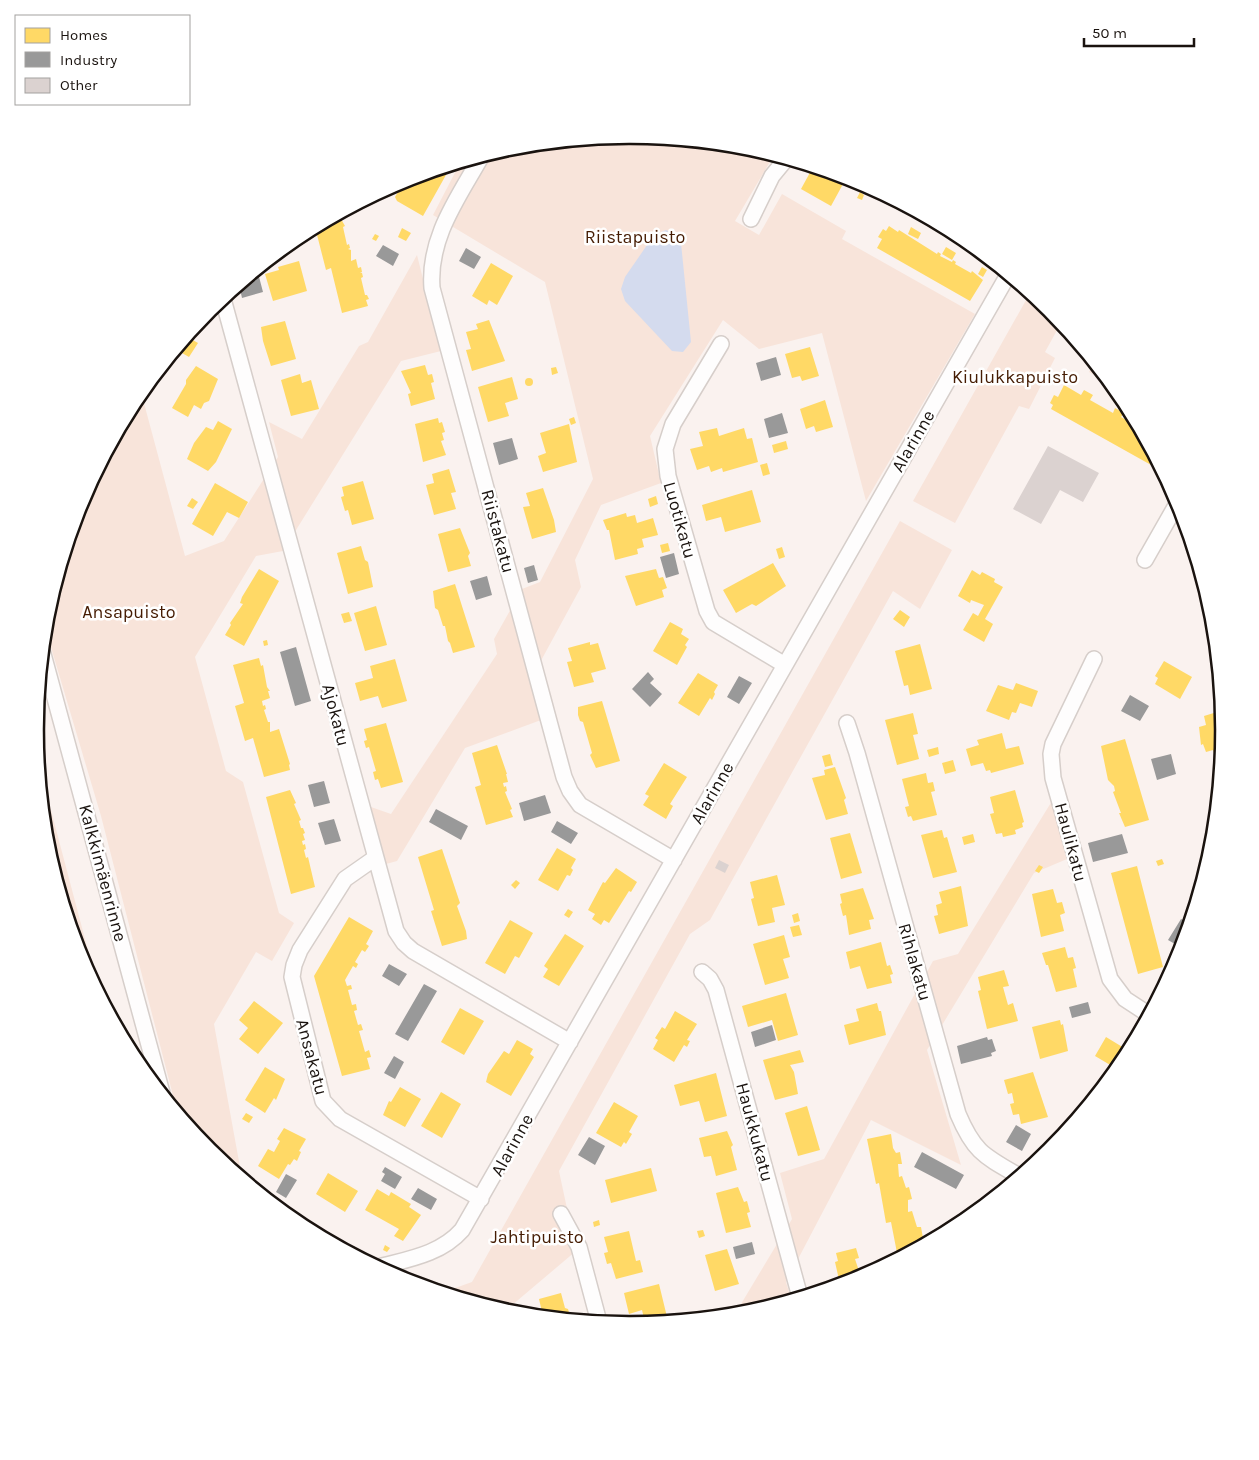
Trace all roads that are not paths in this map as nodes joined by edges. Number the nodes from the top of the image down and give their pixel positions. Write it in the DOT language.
graph roads {
  1 [pos="477,164"];
  2 [pos="782,164"];
  3 [pos="751,219"];
  4 [pos="1005,281"];
  5 [pos="224,307"];
  6 [pos="721,344"];
  7 [pos="1173,511"];
  8 [pos="1145,560"];
  9 [pos="1094,660"];
  10 [pos="786,665"];
  11 [pos="47,672"];
  12 [pos="847,723"];
  13 [pos="375,858"];
  14 [pos="674,860"];
  15 [pos="702,972"];
  16 [pos="1143,1011"];
  17 [pos="570,1042"];
  18 [pos="158,1077"];
  19 [pos="1013,1173"];
  20 [pos="481,1199"];
  21 [pos="561,1214"];
  22 [pos="390,1264"];
  23 [pos="798,1291"];
  24 [pos="598,1314"];
  1 -- 14 [label="street, Riistakatu"];
  2 -- 3 [label="street"];
  4 -- 10 [label="street, Alarinne"];
  5 -- 13 [label="street, Ajokatu"];
  6 -- 10 [label="street, Luotikatu"];
  7 -- 8 [label="street"];
  9 -- 16 [label="street, Haulikatu"];
  10 -- 14 [label="street, Alarinne"];
  11 -- 18 [label="street, Kalkkimäenrinne"];
  12 -- 19 [label="street, Rihlakatu"];
  13 -- 17 [label="street, Ajokatu"];
  13 -- 20 [label="street, Ansakatu"];
  14 -- 17 [label="street, Alarinne"];
  15 -- 23 [label="street, Haukkukatu"];
  17 -- 20 [label="street, Alarinne"];
  20 -- 22 [label="street, Alarinne"];
  21 -- 24 [label="street"];
}
